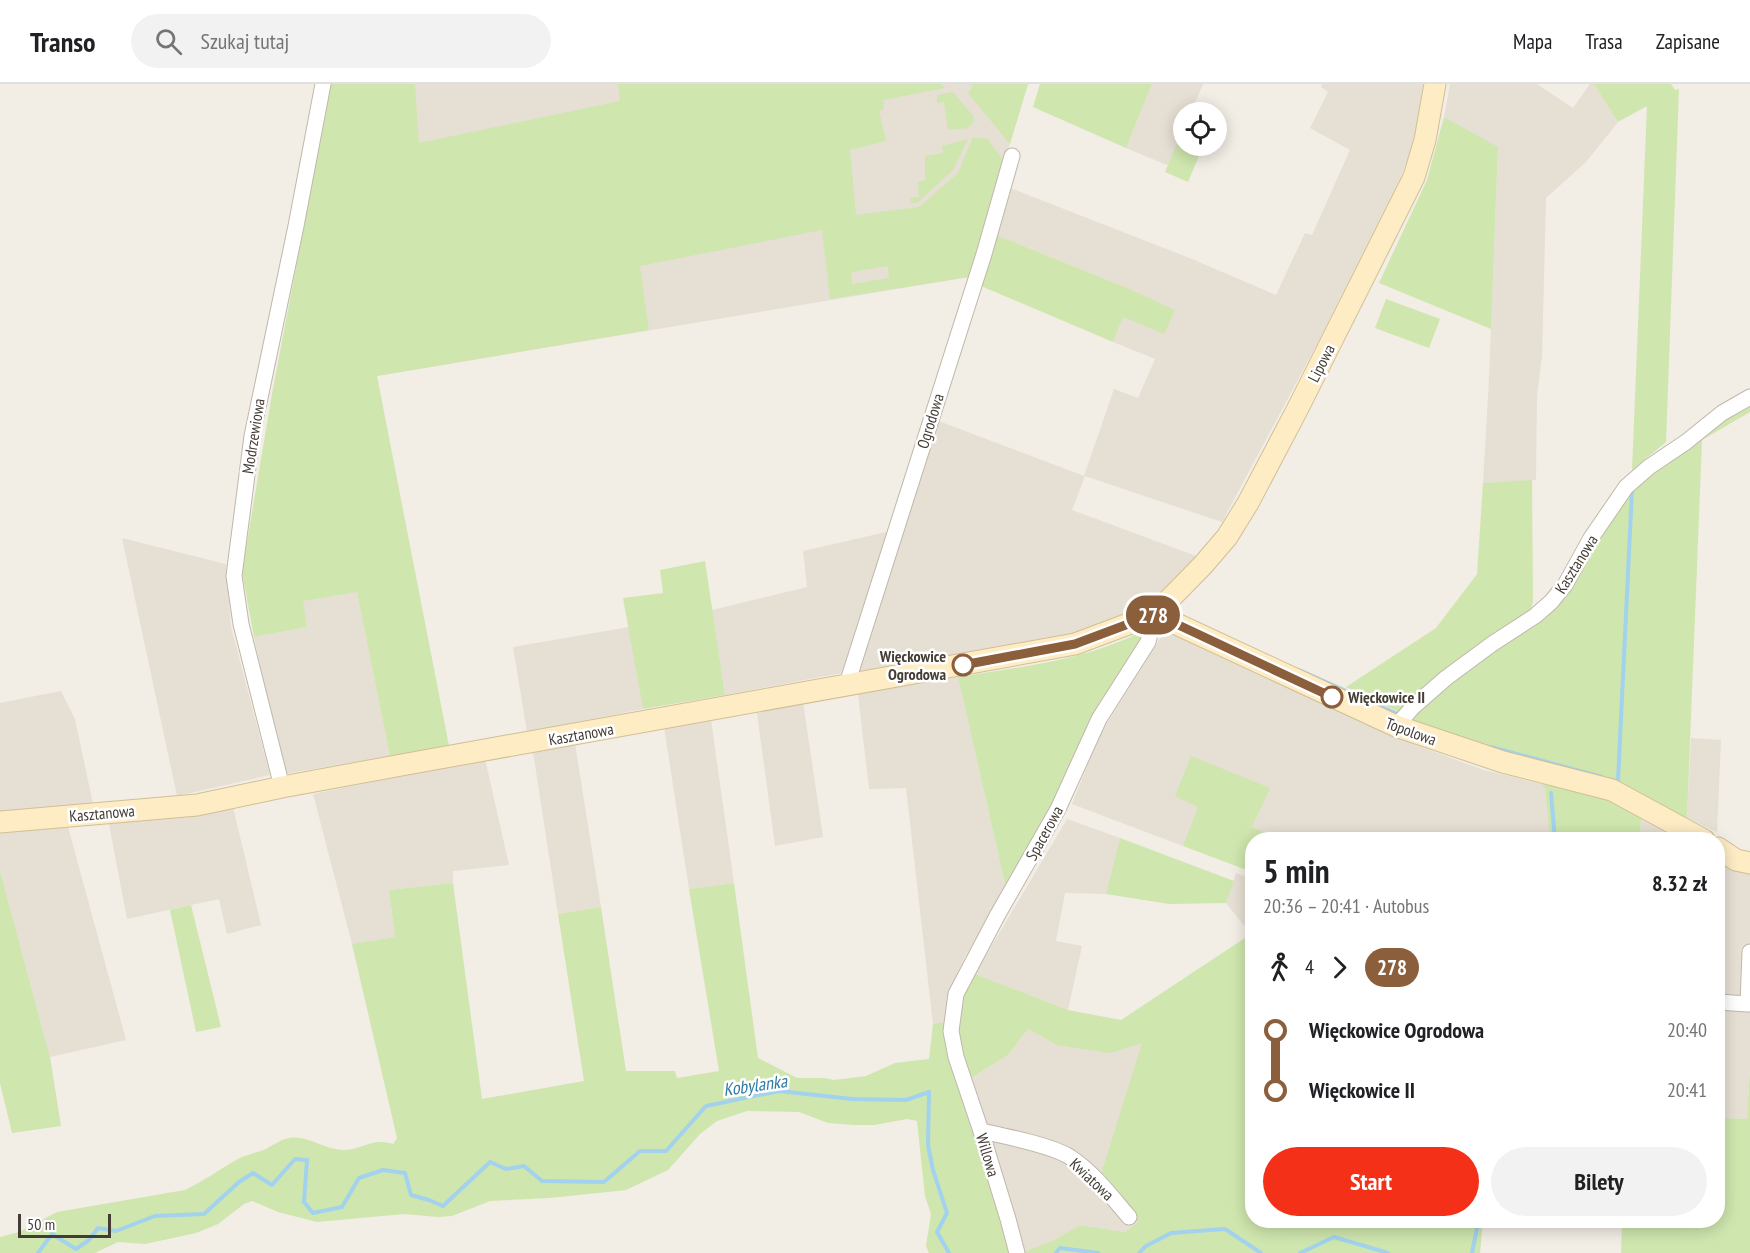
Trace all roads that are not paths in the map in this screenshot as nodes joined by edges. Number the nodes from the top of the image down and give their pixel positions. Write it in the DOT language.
graph roads {
  1 [pos="323,84"];
  2 [pos="1435,84"];
  3 [pos="1012,156"];
  4 [pos="1750,397"];
  5 [pos="1155,614"];
  6 [pos="846,687"];
  7 [pos="1396,726"];
  8 [pos="282,787"];
  9 [pos="0,822"];
  10 [pos="1689,832"];
  11 [pos="1725,852"];
  12 [pos="1750,863"];
  13 [pos="1750,952"];
  14 [pos="1725,1002"];
  15 [pos="956,1058"];
  16 [pos="981,1131"];
  17 [pos="1129,1217"];
  18 [pos="1017,1253"];
  1 -- 8 [label="street, Modrzewiowa"];
  2 -- 5 [label="street, Lipowa"];
  3 -- 6 [label="street, Ogrodowa"];
  4 -- 7 [label="street, Kasztanowa"];
  5 -- 6 [label="street, Kasztanowa"];
  5 -- 7 [label="street, Topolowa"];
  5 -- 15 [label="street, Spacerowa"];
  6 -- 8 [label="street, Kasztanowa"];
  7 -- 10 [label="street, Topolowa"];
  8 -- 9 [label="street, Kasztanowa"];
  11 -- 12 [label="street"];
  13 -- 14 [label="street"];
  15 -- 16 [label="street, Willowa"];
  16 -- 17 [label="street, Kwiatowa"];
  16 -- 18 [label="street, Willowa"];
}
